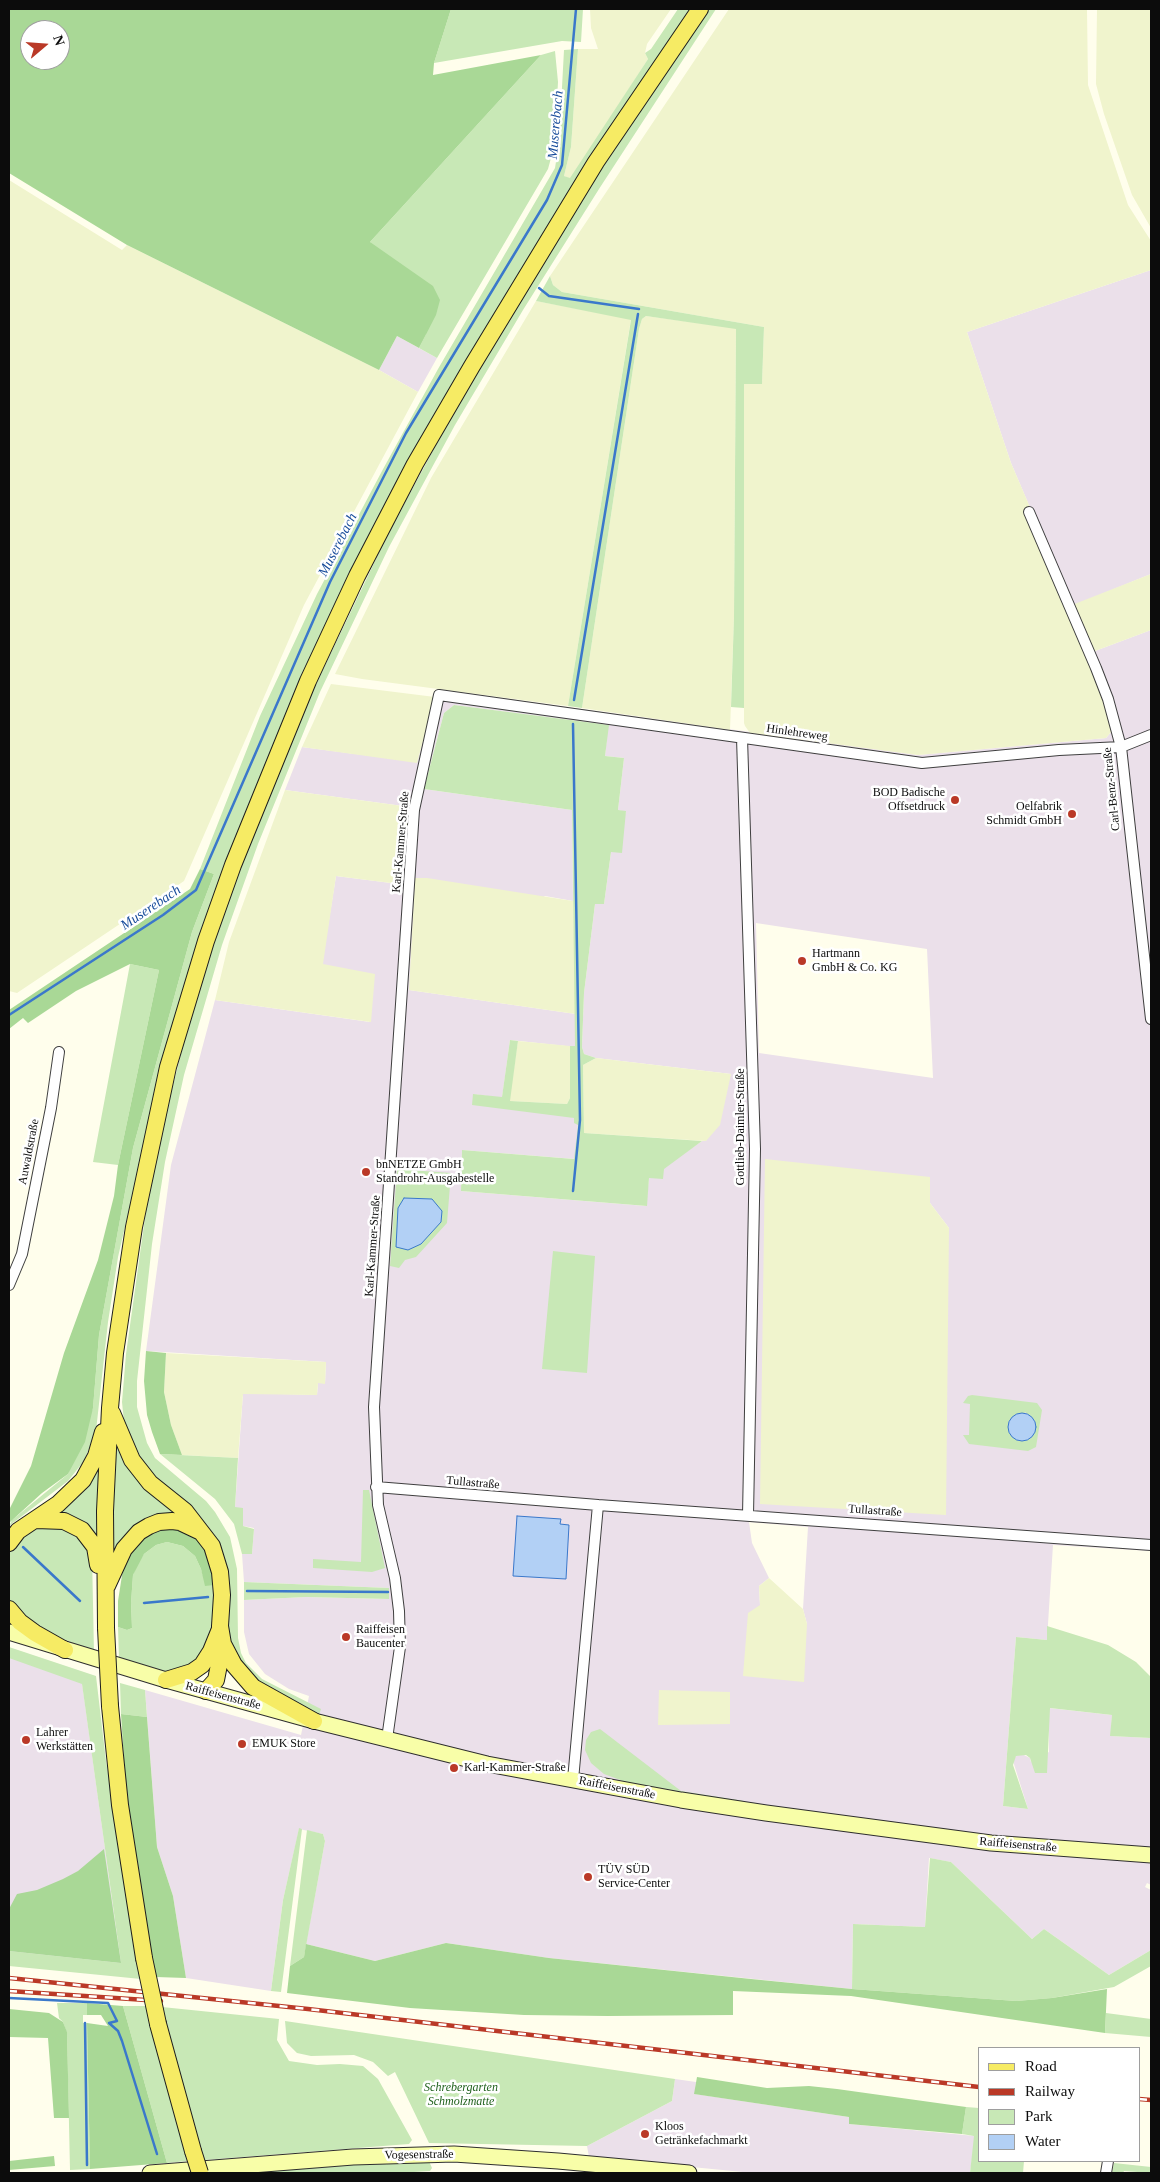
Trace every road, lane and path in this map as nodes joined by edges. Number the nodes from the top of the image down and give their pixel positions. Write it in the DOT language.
graph roads {
  1 [pos="700,9"];
  2 [pos="1029,512"];
  3 [pos="439,695"];
  4 [pos="1151,735"];
  5 [pos="742,738"];
  6 [pos="1121,747"];
  7 [pos="1151,1019"];
  8 [pos="59,1052"];
  9 [pos="9,1285"];
  10 [pos="110,1408"];
  11 [pos="376,1487"];
  12 [pos="598,1505"];
  13 [pos="748,1515"];
  14 [pos="36,1520"];
  15 [pos="204,1533"];
  16 [pos="9,1542"];
  17 [pos="1151,1545"];
  18 [pos="104,1593"];
  19 [pos="9,1609"];
  20 [pos="9,1632"];
  21 [pos="217,1648"];
  22 [pos="65,1650"];
  23 [pos="166,1680"];
  24 [pos="206,1691"];
  25 [pos="314,1721"];
  26 [pos="387,1739"];
  27 [pos="573,1780"];
  28 [pos="1151,1855"];
  29 [pos="602,2170"];
  30 [pos="150,2173"];
  31 [pos="200,2173"];
  32 [pos="689,2173"];
  1 -- 10 [label="main road"];
  2 -- 6 [label="street, Carl-Benz-Straße"];
  3 -- 5 [label="street, Hinlehreweg"];
  3 -- 11 [label="street, Karl-Kammer-Straße"];
  4 -- 6 [label="street, Hinlehreweg"];
  5 -- 6 [label="street, Hinlehreweg"];
  5 -- 13 [label="street, Gottlieb-Daimler-Straße"];
  6 -- 7 [label="street, Carl-Benz-Straße"];
  8 -- 9 [label="street, Auwaldstraße"];
  10 -- 14 [label="main road"];
  10 -- 15 [label="main road"];
  10 -- 18 [label="main road"];
  11 -- 12 [label="street, Tullastraße"];
  11 -- 26 [label="street, Karl-Kammer-Straße"];
  12 -- 13 [label="street, Tullastraße"];
  12 -- 27 [label="street"];
  13 -- 17 [label="street, Tullastraße"];
  14 -- 16 [label="main road"];
  14 -- 18 [label="main road"];
  15 -- 18 [label="main road"];
  15 -- 21 [label="main road"];
  18 -- 31 [label="main road, bridge"];
  19 -- 22 [label="main road"];
  20 -- 22 [label="street, Raiffeisenstraße"];
  21 -- 23 [label="main road"];
  21 -- 24 [label="main road"];
  21 -- 25 [label="main road"];
  22 -- 23 [label="street, Raiffeisenstraße"];
  23 -- 24 [label="street, Raiffeisenstraße"];
  24 -- 25 [label="street, Raiffeisenstraße"];
  25 -- 26 [label="street, Raiffeisenstraße"];
  26 -- 27 [label="street, Raiffeisenstraße"];
  27 -- 28 [label="street, Raiffeisenstraße"];
  29 -- 30 [label="street, Vogesenstraße"];
  29 -- 32 [label="street, Vogesenstraße"];
}
